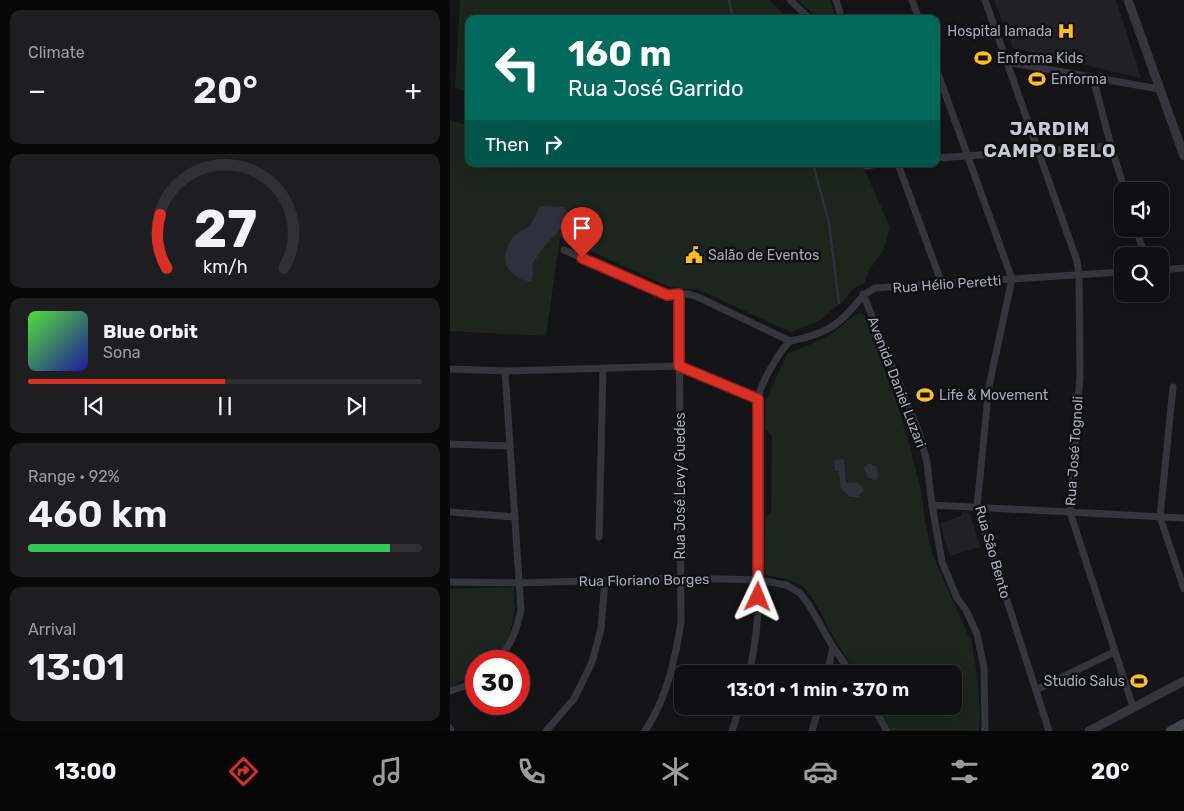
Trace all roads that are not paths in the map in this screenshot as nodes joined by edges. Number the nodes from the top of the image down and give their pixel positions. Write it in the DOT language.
graph roads {
  1 [pos="790,0"];
  2 [pos="836,0"];
  3 [pos="912,0"];
  4 [pos="985,0"];
  5 [pos="1128,0"];
  6 [pos="806,15"];
  7 [pos="841,15"];
  8 [pos="918,15"];
  9 [pos="1007,62"];
  10 [pos="1093,78"];
  11 [pos="940,79"];
  12 [pos="1159,89"];
  13 [pos="1111,146"];
  14 [pos="1039,151"];
  15 [pos="968,156"];
  16 [pos="1184,156"];
  17 [pos="940,158"];
  18 [pos="899,167"];
  19 [pos="1122,182"];
  20 [pos="564,250"];
  21 [pos="1184,268"];
  22 [pos="1169,269"];
  23 [pos="1114,273"];
  24 [pos="1079,275"];
  25 [pos="1012,279"];
  26 [pos="942,284"];
  27 [pos="679,294"];
  28 [pos="863,294"];
  29 [pos="790,341"];
  30 [pos="679,366"];
  31 [pos="603,368"];
  32 [pos="450,369"];
  33 [pos="505,371"];
  34 [pos="1172,387"];
  35 [pos="758,399"];
  36 [pos="450,444"];
  37 [pos="510,446"];
  38 [pos="932,504"];
  39 [pos="977,507"];
  40 [pos="450,512"];
  41 [pos="1070,512"];
  42 [pos="515,517"];
  43 [pos="1160,517"];
  44 [pos="1184,518"];
  45 [pos="599,537"];
  46 [pos="681,578"];
  47 [pos="605,580"];
  48 [pos="759,580"];
  49 [pos="450,582"];
  50 [pos="519,582"];
  51 [pos="1184,589"];
  52 [pos="833,647"];
  53 [pos="506,650"];
  54 [pos="1114,652"];
  55 [pos="751,665"];
  56 [pos="829,665"];
  57 [pos="846,665"];
  58 [pos="1184,681"];
  59 [pos="465,686"];
  60 [pos="1036,690"];
  61 [pos="450,691"];
  62 [pos="1133,707"];
  63 [pos="737,715"];
  64 [pos="816,715"];
  65 [pos="878,715"];
  66 [pos="1184,724"];
  67 [pos="546,731"];
  68 [pos="645,731"];
  69 [pos="732,731"];
  70 [pos="812,731"];
  71 [pos="887,731"];
  72 [pos="985,731"];
  73 [pos="1049,731"];
  74 [pos="1089,731"];
  75 [pos="1171,731"];
  1 -- 6 [label="street"];
  2 -- 7 [label="street"];
  3 -- 8 [label="street"];
  4 -- 9 [label="street, Rua José Tognoli"];
  5 -- 12 [label="street"];
  9 -- 10 [label="street"];
  9 -- 14 [label="street, Rua José Tognoli"];
  10 -- 12 [label="street"];
  10 -- 13 [label="street"];
  11 -- 15 [label="street"];
  12 -- 16 [label="street"];
  13 -- 14 [label="street"];
  13 -- 19 [label="street"];
  14 -- 15 [label="street"];
  14 -- 24 [label="street, Rua José Tognoli"];
  15 -- 17 [label="street"];
  15 -- 25 [label="street"];
  18 -- 26 [label="street"];
  20 -- 27 [label="street"];
  21 -- 22 [label="street"];
  23 -- 24 [label="street, Rua Hélio Peretti"];
  24 -- 25 [label="street, Rua Hélio Peretti"];
  24 -- 41 [label="street, Rua José Tognoli"];
  25 -- 26 [label="street, Rua Hélio Peretti"];
  25 -- 39 [label="street, Rua São Bento"];
  26 -- 28 [label="street, Rua Hélio Peretti"];
  27 -- 29 [label="street"];
  27 -- 30 [label="street, Rua José Levy Guedes"];
  28 -- 29 [label="street"];
  28 -- 38 [label="street, Avenida Daniel Luzari"];
  29 -- 35 [label="street"];
  30 -- 31 [label="street"];
  30 -- 35 [label="street"];
  30 -- 46 [label="street, Rua José Levy Guedes"];
  31 -- 33 [label="street"];
  31 -- 45 [label="street"];
  32 -- 33 [label="street"];
  33 -- 37 [label="street"];
  34 -- 43 [label="street"];
  35 -- 48 [label="street"];
  36 -- 37 [label="street"];
  37 -- 42 [label="street"];
  38 -- 39 [label="street"];
  38 -- 72 [label="street, Avenida Daniel Luzari"];
  39 -- 41 [label="street"];
  39 -- 60 [label="street, Rua São Bento"];
  40 -- 42 [label="street"];
  41 -- 43 [label="street"];
  41 -- 54 [label="street, Rua José Tognoli"];
  42 -- 50 [label="street"];
  43 -- 44 [label="street"];
  43 -- 51 [label="street"];
  46 -- 47 [label="street, Rua Floriano Borges"];
  46 -- 48 [label="street, Rua Floriano Borges"];
  46 -- 68 [label="street, Rua José Levy Guedes"];
  47 -- 50 [label="street, Rua Floriano Borges"];
  47 -- 67 [label="street"];
  48 -- 52 [label="street, Rua Floriano Borges"];
  48 -- 55 [label="street"];
  49 -- 50 [label="street, Rua Floriano Borges"];
  50 -- 53 [label="street"];
  52 -- 56 [label="street"];
  52 -- 57 [label="street, Rua Floriano Borges"];
  54 -- 60 [label="street"];
  54 -- 62 [label="street, Rua José Tognoli"];
  58 -- 62 [label="street"];
  59 -- 61 [label="street"];
  60 -- 73 [label="street, Rua São Bento"];
  62 -- 74 [label="street"];
  63 -- 69 [label="street"];
  64 -- 70 [label="street"];
  65 -- 71 [label="street"];
  66 -- 75 [label="main road"];
}
